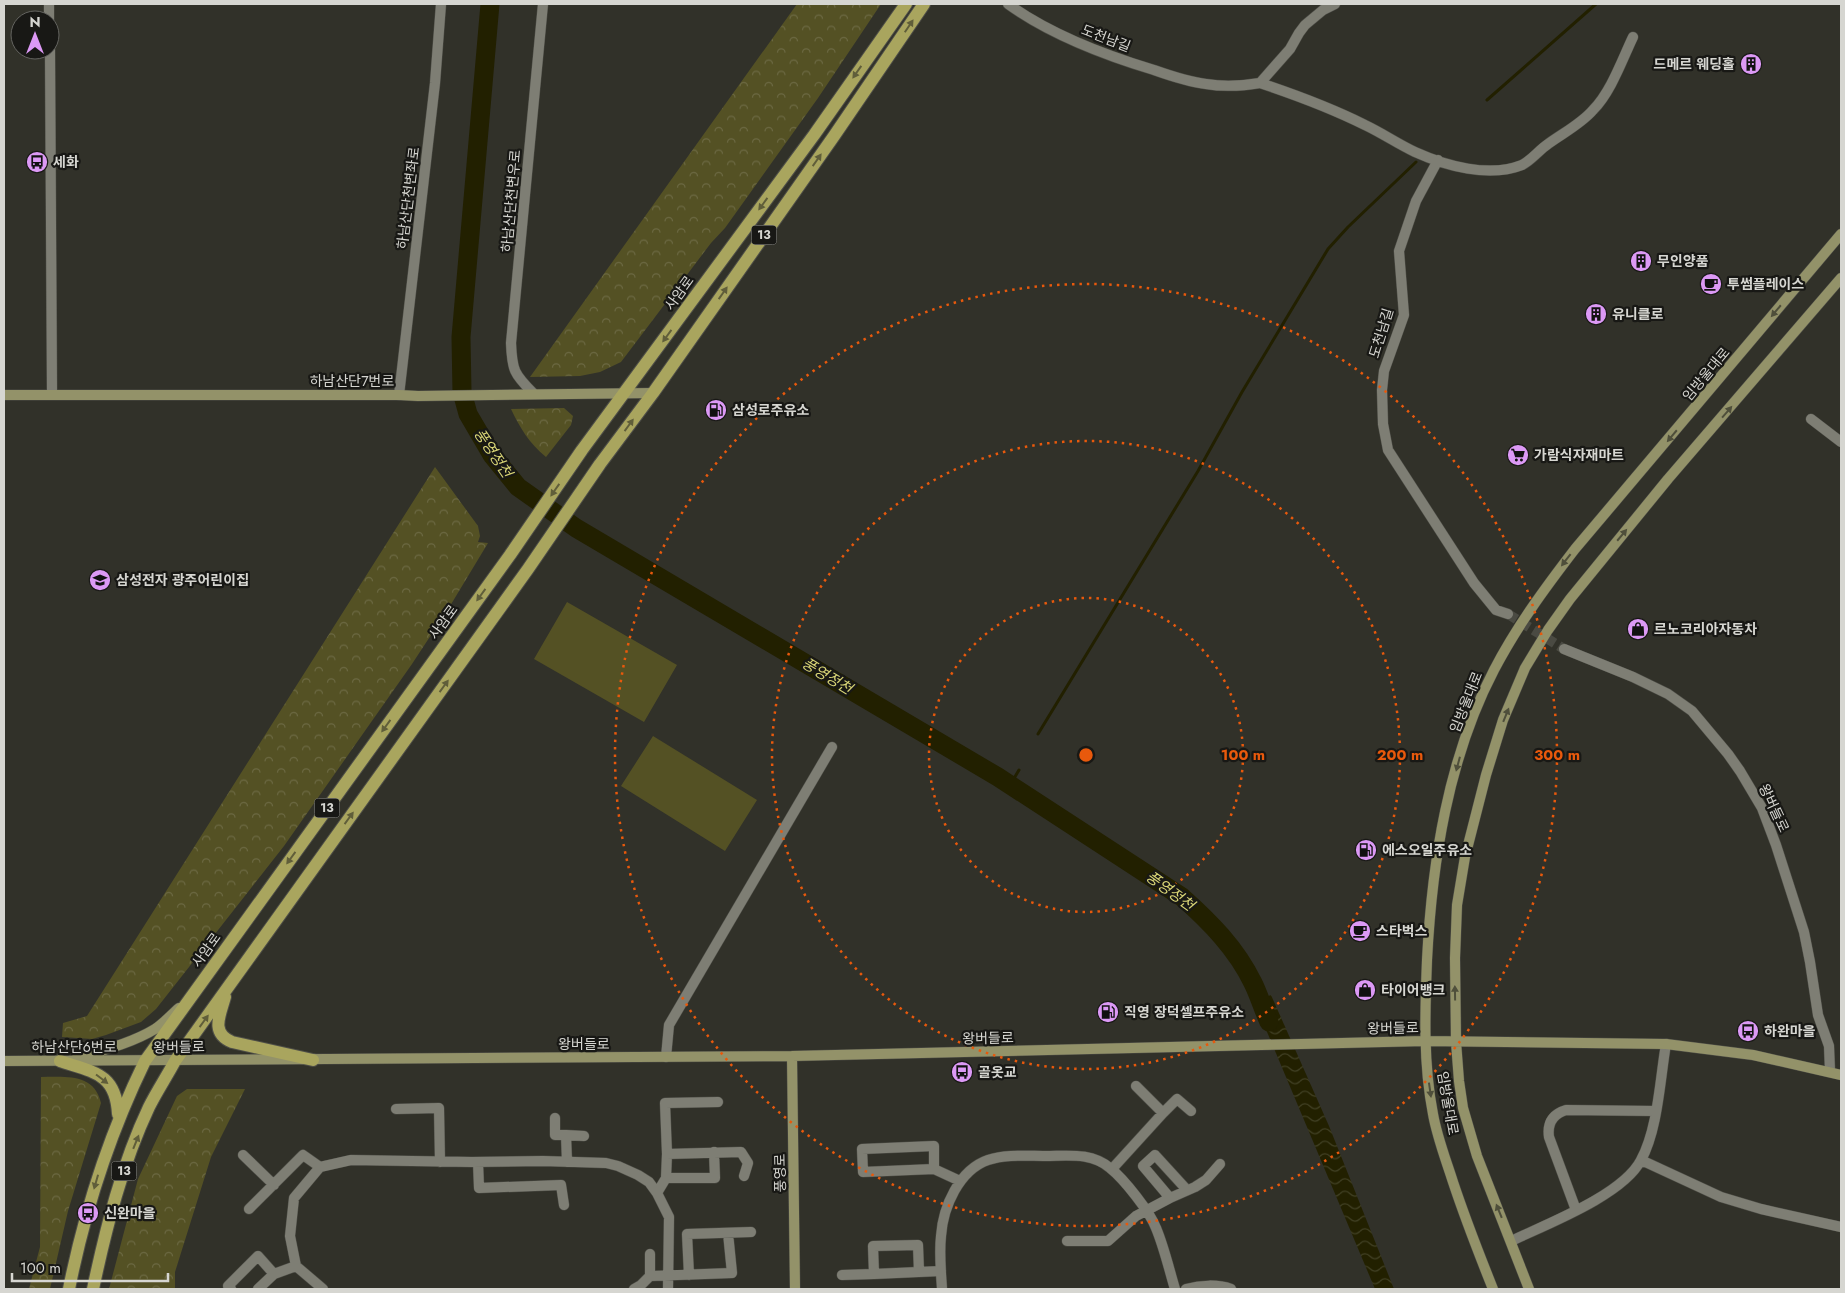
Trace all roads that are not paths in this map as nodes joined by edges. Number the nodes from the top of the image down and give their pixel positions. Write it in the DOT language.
graph roads {
  1 [pos="441,4"];
  2 [pos="542,4"];
  3 [pos="906,4"];
  4 [pos="924,4"];
  5 [pos="1008,4"];
  6 [pos="1335,4"];
  7 [pos="1633,37"];
  8 [pos="50,60"];
  9 [pos="1260,83"];
  10 [pos="1438,160"];
  11 [pos="1841,234"];
  12 [pos="1841,278"];
  13 [pos="625,393"];
  14 [pos="653,393"];
  15 [pos="52,394"];
  16 [pos="533,394"];
  17 [pos="4,395"];
  18 [pos="399,395"];
  19 [pos="1811,419"];
  20 [pos="1841,442"];
  21 [pos="1508,614"];
  22 [pos="1564,649"];
  23 [pos="832,747"];
  24 [pos="228,987"];
  25 [pos="191,997"];
  26 [pos="1425,1042"];
  27 [pos="1456,1042"];
  28 [pos="1666,1044"];
  29 [pos="792,1056"];
  30 [pos="666,1057"];
  31 [pos="313,1060"];
  32 [pos="4,1061"];
  33 [pos="60,1061"];
  34 [pos="145,1061"];
  35 [pos="175,1061"];
  36 [pos="1830,1071"];
  37 [pos="1841,1075"];
  38 [pos="1136,1086"];
  39 [pos="718,1102"];
  40 [pos="396,1109"];
  41 [pos="1191,1111"];
  42 [pos="1655,1111"];
  43 [pos="1162,1113"];
  44 [pos="555,1118"];
  45 [pos="118,1119"];
  46 [pos="566,1135"];
  47 [pos="584,1136"];
  48 [pos="714,1152"];
  49 [pos="668,1154"];
  50 [pos="243,1155"];
  51 [pos="1641,1160"];
  52 [pos="440,1162"];
  53 [pos="478,1162"];
  54 [pos="567,1162"];
  55 [pos="1220,1164"];
  56 [pos="320,1167"];
  57 [pos="934,1169"];
  58 [pos="1112,1169"];
  59 [pos="744,1176"];
  60 [pos="666,1178"];
  61 [pos="960,1181"];
  62 [pos="274,1184"];
  63 [pos="1187,1190"];
  64 [pos="658,1193"];
  65 [pos="1170,1198"];
  66 [pos="564,1205"];
  67 [pos="250,1209"];
  68 [pos="1145,1210"];
  69 [pos="1576,1210"];
  70 [pos="1841,1227"];
  71 [pos="751,1232"];
  72 [pos="728,1233"];
  73 [pos="1066,1241"];
  74 [pos="1511,1241"];
  75 [pos="650,1254"];
  76 [pos="296,1266"];
  77 [pos="941,1271"];
  78 [pos="919,1272"];
  79 [pos="274,1274"];
  80 [pos="874,1274"];
  81 [pos="668,1275"];
  82 [pos="689,1275"];
  83 [pos="842,1275"];
  84 [pos="650,1276"];
  85 [pos="69,1289"];
  86 [pos="94,1289"];
  87 [pos="230,1289"];
  88 [pos="258,1289"];
  89 [pos="323,1289"];
  90 [pos="634,1289"];
  91 [pos="668,1289"];
  92 [pos="795,1289"];
  93 [pos="942,1289"];
  94 [pos="1175,1289"];
  95 [pos="1186,1289"];
  96 [pos="1231,1289"];
  97 [pos="1493,1289"];
  98 [pos="1529,1289"];
  1 -- 18 [label="street, 하남산단천변좌로"];
  2 -- 16 [label="street, 하남산단천변우로"];
  3 -- 13 [label="main road, 사암로 / 13, one-way"];
  14 -- 4 [label="main road, 13, one-way"];
  5 -- 9 [label="street, 도천남길"];
  6 -- 9 [label="street"];
  7 -- 10 [label="street"];
  8 -- 15 [label="street"];
  9 -- 10 [label="street, 도천남길"];
  10 -- 21 [label="street, 도천남길"];
  11 -- 26 [label="main road, 임방울대로, one-way"];
  27 -- 12 [label="main road, 임방울대로, one-way"];
  13 -- 14 [label="main road, 하남산단7번로"];
  13 -- 16 [label="main road, 하남산단7번로"];
  13 -- 25 [label="main road, 사암로 / 13, one-way"];
  24 -- 14 [label="main road, 13, one-way"];
  15 -- 17 [label="main road, 하남산단7번로"];
  15 -- 18 [label="main road, 하남산단7번로"];
  16 -- 18 [label="main road, 하남산단7번로"];
  19 -- 20 [label="street"];
  22 -- 36 [label="street, 왕버들로"];
  23 -- 30 [label="street"];
  24 -- 31 [label="main road"];
  35 -- 24 [label="main road, 13, one-way"];
  25 -- 33 [label="main road"];
  25 -- 34 [label="main road, 사암로 / 13"];
  26 -- 27 [label="main road, 왕버들로"];
  26 -- 29 [label="main road, 왕버들로"];
  26 -- 97 [label="main road, 임방울대로, one-way"];
  27 -- 28 [label="main road, 왕버들로"];
  74 -- 27 [label="main road, 임방울대로, one-way"];
  28 -- 36 [label="main road, 왕버들로"];
  28 -- 42 [label="street"];
  29 -- 30 [label="main road, 왕버들로"];
  29 -- 92 [label="main road, 풍영로"];
  30 -- 31 [label="main road, 왕버들로"];
  31 -- 35 [label="main road, 왕버들로"];
  32 -- 33 [label="main road, 하남산단6번로"];
  33 -- 34 [label="main road, 하남산단6번로"];
  33 -- 45 [label="main road, one-way"];
  34 -- 35 [label="main road, 왕버들로"];
  34 -- 45 [label="main road, 사암로 / 13"];
  86 -- 35 [label="main road, 13, one-way"];
  36 -- 37 [label="main road, 왕버들로"];
  38 -- 43 [label="street"];
  39 -- 49 [label="street"];
  40 -- 52 [label="street"];
  41 -- 43 [label="street"];
  42 -- 51 [label="street"];
  42 -- 69 [label="street"];
  43 -- 58 [label="street"];
  44 -- 46 [label="street"];
  45 -- 85 [label="main road, 사암로 / 13, one-way"];
  46 -- 47 [label="street"];
  46 -- 54 [label="street"];
  48 -- 49 [label="street"];
  48 -- 59 [label="street"];
  48 -- 60 [label="street"];
  49 -- 60 [label="street"];
  50 -- 62 [label="street"];
  51 -- 69 [label="street"];
  51 -- 70 [label="street"];
  52 -- 53 [label="street"];
  52 -- 56 [label="street"];
  53 -- 54 [label="street"];
  53 -- 66 [label="street"];
  54 -- 64 [label="street"];
  55 -- 63 [label="street"];
  56 -- 62 [label="street"];
  56 -- 76 [label="street"];
  57 -- 57 [label="street"];
  57 -- 61 [label="street"];
  58 -- 61 [label="street"];
  58 -- 68 [label="street"];
  60 -- 64 [label="street"];
  61 -- 77 [label="street"];
  62 -- 67 [label="street"];
  63 -- 65 [label="street"];
  63 -- 65 [label="street"];
  64 -- 81 [label="street"];
  65 -- 68 [label="street"];
  68 -- 73 [label="street"];
  68 -- 94 [label="street"];
  69 -- 74 [label="street"];
  71 -- 72 [label="street"];
  72 -- 82 [label="street"];
  72 -- 82 [label="street"];
  74 -- 98 [label="main road, 임방울대로"];
  75 -- 84 [label="street"];
  76 -- 79 [label="street"];
  76 -- 89 [label="street"];
  77 -- 78 [label="street"];
  77 -- 93 [label="street"];
  78 -- 80 [label="street"];
  78 -- 80 [label="street"];
  79 -- 87 [label="street"];
  79 -- 88 [label="street"];
  80 -- 83 [label="street"];
  81 -- 82 [label="street"];
  81 -- 84 [label="street"];
  81 -- 91 [label="street"];
  84 -- 90 [label="street"];
  95 -- 96 [label="street"];
}
